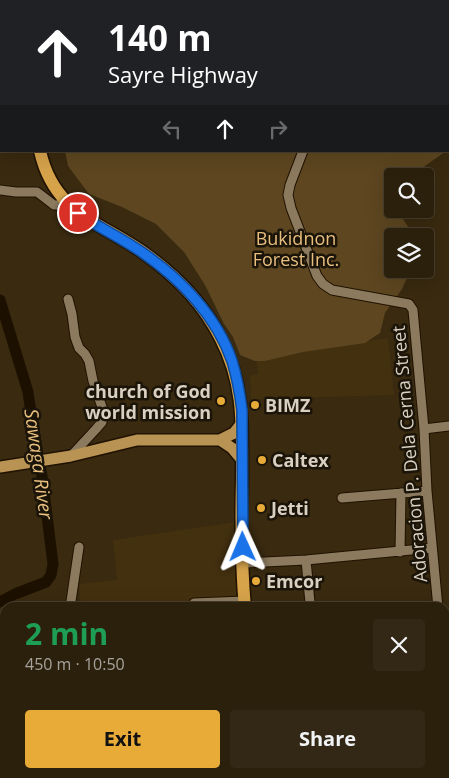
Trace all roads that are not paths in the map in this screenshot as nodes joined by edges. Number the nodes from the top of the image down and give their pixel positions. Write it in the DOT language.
graph roads {
  1 [pos="40,152"];
  2 [pos="303,152"];
  3 [pos="0,190"];
  4 [pos="68,205"];
  5 [pos="68,299"];
  6 [pos="242,423"];
  7 [pos="449,426"];
  8 [pos="424,428"];
  9 [pos="220,440"];
  10 [pos="66,457"];
  11 [pos="242,460"];
  12 [pos="0,467"];
  13 [pos="427,491"];
  14 [pos="401,493"];
  15 [pos="342,498"];
  16 [pos="79,547"];
  17 [pos="432,548"];
  18 [pos="400,552"];
  19 [pos="306,560"];
  20 [pos="243,563"];
  21 [pos="71,602"];
  22 [pos="245,602"];
  23 [pos="310,602"];
  24 [pos="437,602"];
  1 -- 4 [label="highway"];
  2 -- 8 [label="street, Adoracion P. Dela Cerna Street"];
  3 -- 4 [label="street"];
  4 -- 6 [label="highway"];
  5 -- 10 [label="street"];
  6 -- 9 [label="main road"];
  6 -- 11 [label="highway"];
  7 -- 8 [label="street"];
  8 -- 13 [label="street, Adoracion P. Dela Cerna Street"];
  9 -- 10 [label="main road"];
  9 -- 11 [label="main road"];
  10 -- 12 [label="main road"];
  11 -- 20 [label="highway"];
  13 -- 14 [label="street"];
  13 -- 17 [label="street, Adoracion P. Dela Cerna Street"];
  14 -- 15 [label="street"];
  14 -- 18 [label="street"];
  16 -- 21 [label="street"];
  17 -- 18 [label="street"];
  17 -- 24 [label="street, Adoracion P. Dela Cerna Street"];
  18 -- 19 [label="street"];
  19 -- 20 [label="street"];
  19 -- 23 [label="street"];
  20 -- 22 [label="highway"];
}
